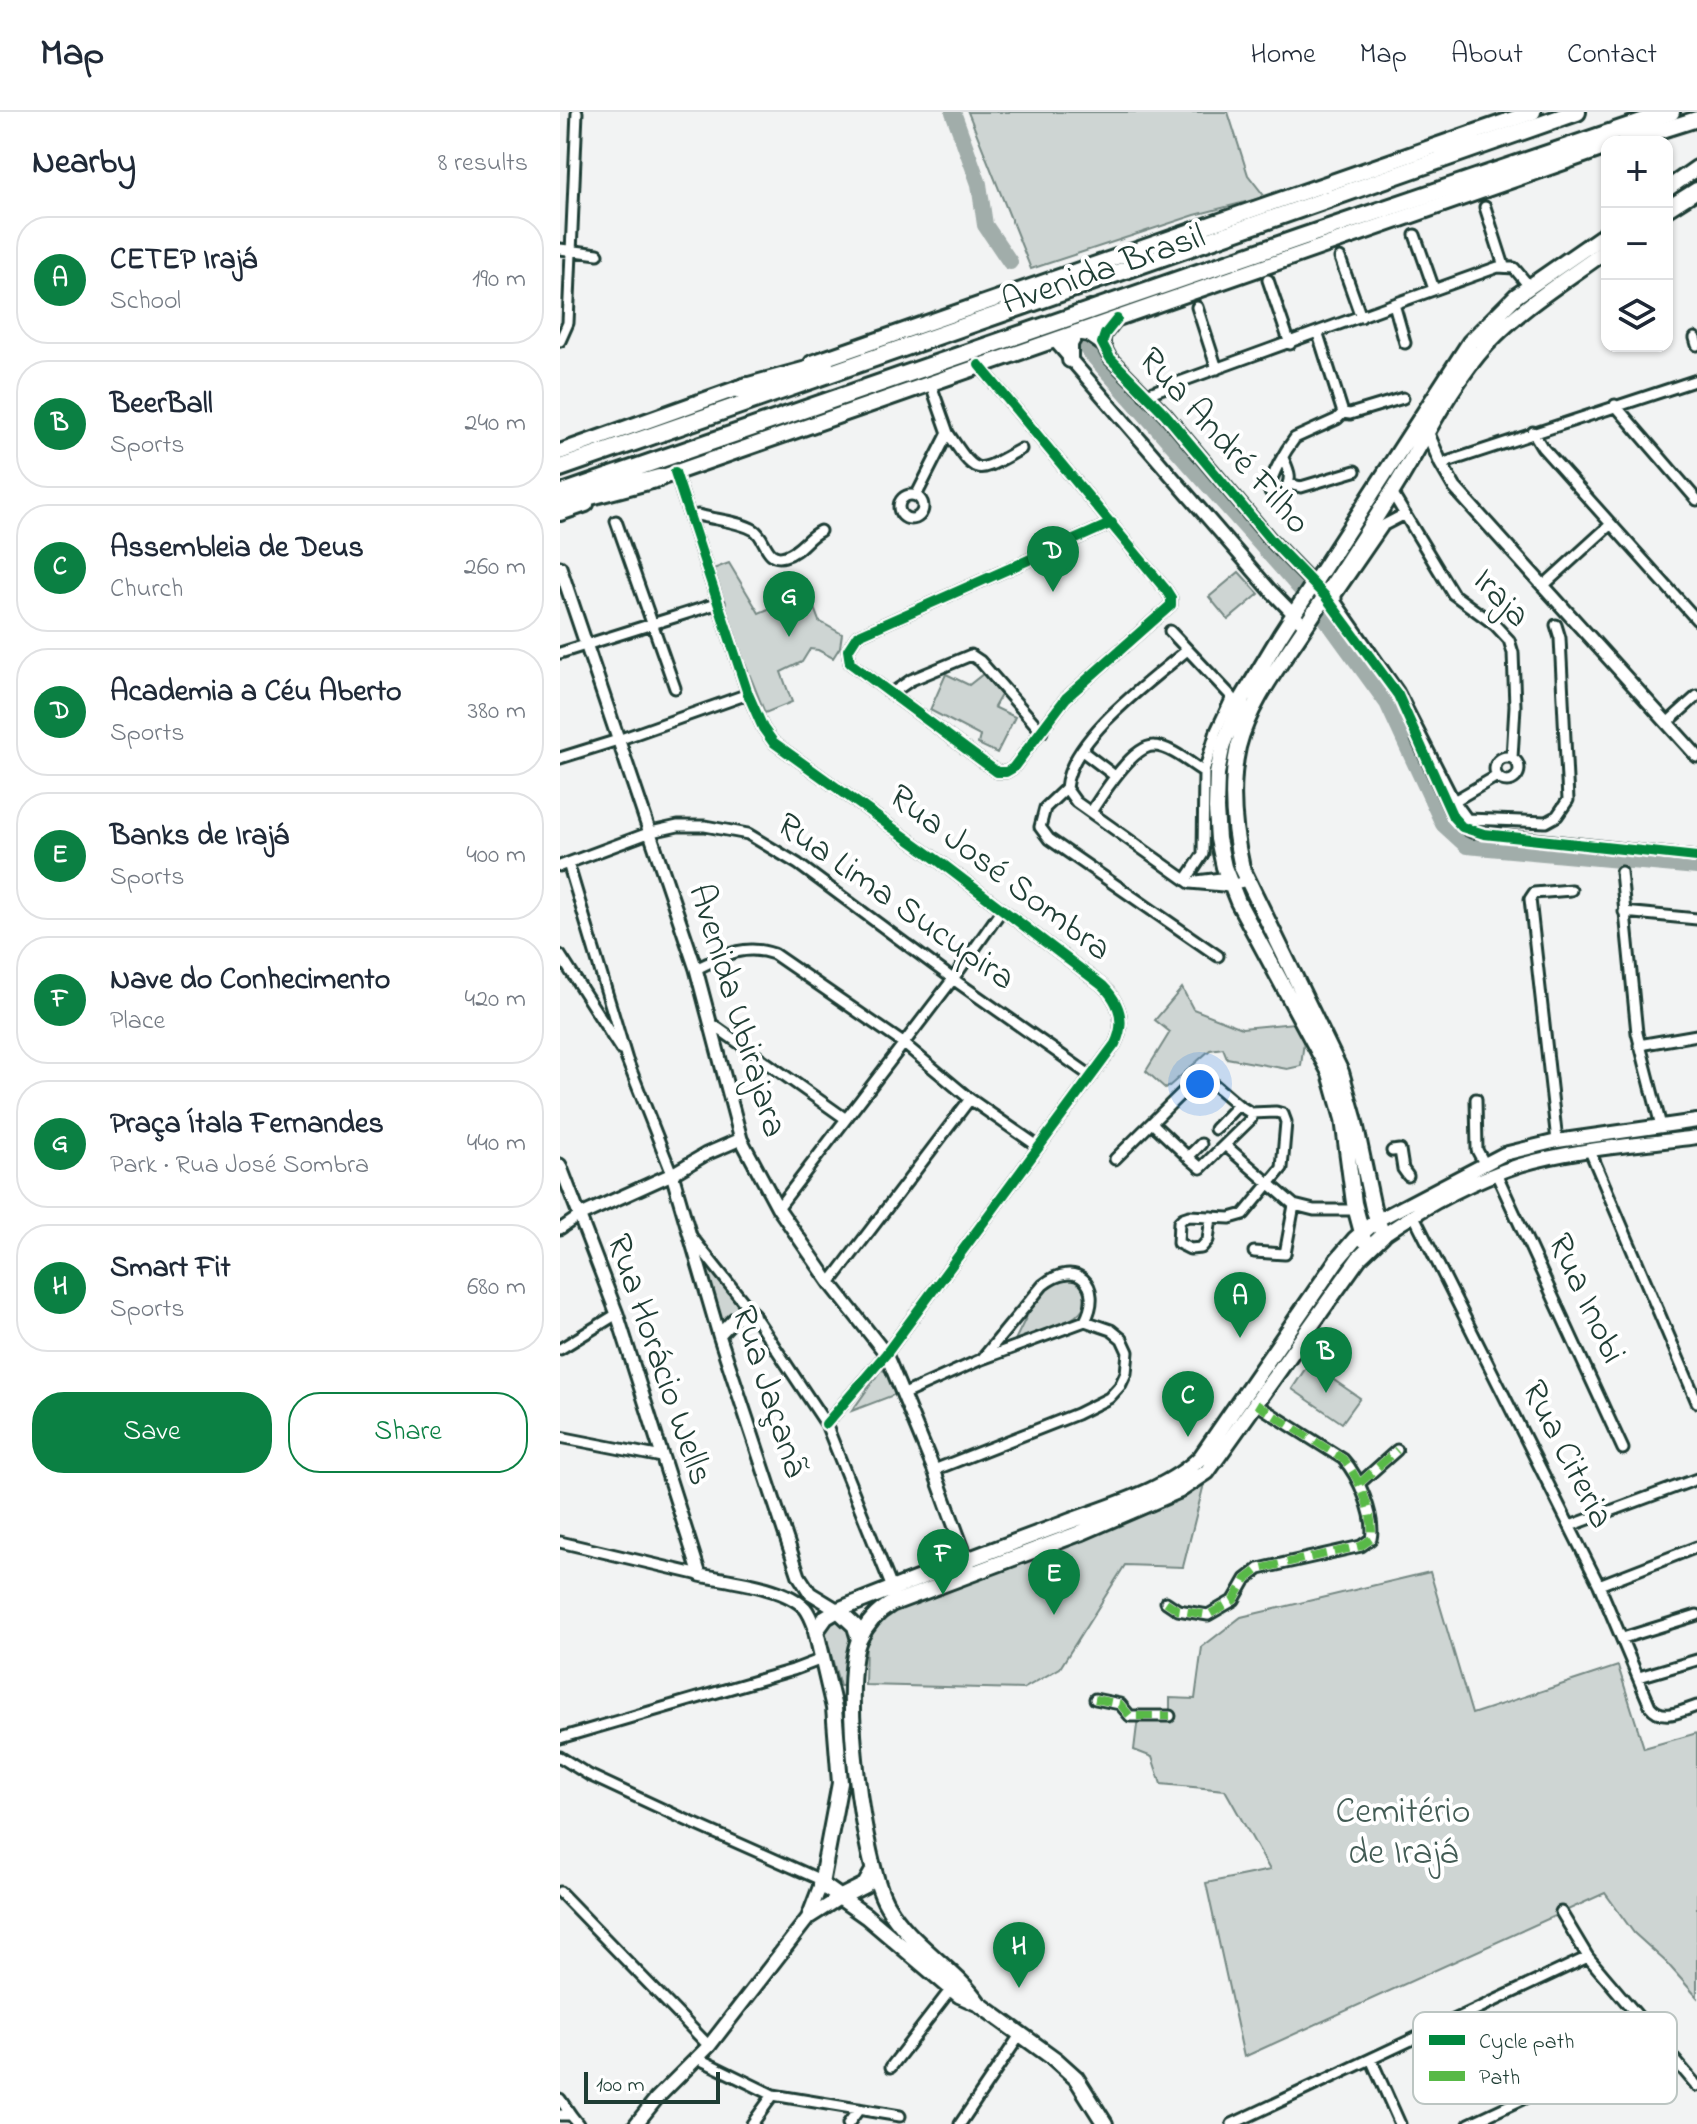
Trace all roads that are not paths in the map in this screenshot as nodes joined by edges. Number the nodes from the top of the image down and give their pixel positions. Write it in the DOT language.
graph roads {
  1 [pos="577,112"];
  2 [pos="1533,112"];
  3 [pos="1577,112"];
  4 [pos="1676,118"];
  5 [pos="1697,119"];
  6 [pos="1697,131"];
  7 [pos="1473,134"];
  8 [pos="1626,134"];
  9 [pos="1601,149"];
  10 [pos="1578,157"];
  11 [pos="1418,168"];
  12 [pos="1697,168"];
  13 [pos="1673,187"];
  14 [pos="1697,190"];
  15 [pos="1673,204"];
  16 [pos="1485,207"];
  17 [pos="1415,235"];
  18 [pos="1601,237"];
  19 [pos="560,249"];
  20 [pos="572,250"];
  21 [pos="598,254"];
  22 [pos="1601,254"];
  23 [pos="1340,258"];
  24 [pos="1504,266"];
  25 [pos="1268,280"];
  26 [pos="1529,286"];
  27 [pos="1434,289"];
  28 [pos="1394,304"];
  29 [pos="1197,307"];
  30 [pos="1361,317"];
  31 [pos="992,318"];
  32 [pos="1117,319"];
  33 [pos="1077,332"];
  34 [pos="1318,334"];
  35 [pos="561,340"];
  36 [pos="1054,340"];
  37 [pos="1100,341"];
  38 [pos="1405,343"];
  39 [pos="1290,344"];
  40 [pos="1070,360"];
  41 [pos="979,365"];
  42 [pos="1217,369"];
  43 [pos="1697,380"];
  44 [pos="930,382"];
  45 [pos="738,389"];
  46 [pos="1144,395"];
  47 [pos="1403,398"];
  48 [pos="1615,405"];
  49 [pos="1343,413"];
  50 [pos="1418,418"];
  51 [pos="1533,432"];
  52 [pos="948,433"];
  53 [pos="1408,433"];
  54 [pos="1426,438"];
  55 [pos="1021,449"];
  56 [pos="560,452"];
  57 [pos="1283,458"];
  58 [pos="1438,458"];
  59 [pos="560,468"];
  60 [pos="1355,471"];
  61 [pos="667,475"];
  62 [pos="1289,484"];
  63 [pos="1392,493"];
  64 [pos="560,494"];
  65 [pos="916,496"];
  66 [pos="1697,500"];
  67 [pos="560,504"];
  68 [pos="560,513"];
  69 [pos="1405,514"];
  70 [pos="691,517"];
  71 [pos="616,521"];
  72 [pos="1112,523"];
  73 [pos="1610,525"];
  74 [pos="820,531"];
  75 [pos="560,567"];
  76 [pos="1313,582"];
  77 [pos="1543,586"];
  78 [pos="1325,596"];
  79 [pos="719,603"];
  80 [pos="1292,615"];
  81 [pos="1697,620"];
  82 [pos="653,624"];
  83 [pos="1556,625"];
  84 [pos="1305,626"];
  85 [pos="1170,631"];
  86 [pos="586,645"];
  87 [pos="1186,651"];
  88 [pos="560,653"];
  89 [pos="675,688"];
  90 [pos="892,693"];
  91 [pos="748,694"];
  92 [pos="1697,696"];
  93 [pos="1667,723"];
  94 [pos="1042,732"];
  95 [pos="618,740"];
  96 [pos="1082,751"];
  97 [pos="1697,756"];
  98 [pos="560,758"];
  99 [pos="1512,758"];
  100 [pos="1204,772"];
  101 [pos="1115,776"];
  102 [pos="1497,776"];
  103 [pos="1066,788"];
  104 [pos="1454,801"];
  105 [pos="1091,812"];
  106 [pos="651,832"];
  107 [pos="1697,857"];
  108 [pos="564,865"];
  109 [pos="1621,872"];
  110 [pos="1188,881"];
  111 [pos="1248,881"];
  112 [pos="1225,883"];
  113 [pos="1571,890"];
  114 [pos="1001,911"];
  115 [pos="1624,912"];
  116 [pos="1697,919"];
  117 [pos="560,955"];
  118 [pos="1218,956"];
  119 [pos="696,969"];
  120 [pos="953,979"];
  121 [pos="712,1024"];
  122 [pos="1697,1035"];
  123 [pos="903,1043"];
  124 [pos="1639,1045"];
  125 [pos="627,1060"];
  126 [pos="1091,1076"];
  127 [pos="970,1099"];
  128 [pos="1476,1099"];
  129 [pos="1238,1105"];
  130 [pos="1251,1113"];
  131 [pos="846,1119"];
  132 [pos="1697,1121"];
  133 [pos="1152,1123"];
  134 [pos="1661,1126"];
  135 [pos="1215,1129"];
  136 [pos="1697,1137"];
  137 [pos="741,1139"];
  138 [pos="1557,1141"];
  139 [pos="1201,1144"];
  140 [pos="1226,1146"];
  141 [pos="1039,1147"];
  142 [pos="1392,1151"];
  143 [pos="1590,1151"];
  144 [pos="1188,1157"];
  145 [pos="1115,1159"];
  146 [pos="1484,1163"];
  147 [pos="560,1165"];
  148 [pos="1496,1173"];
  149 [pos="672,1174"];
  150 [pos="1408,1176"];
  151 [pos="1269,1184"];
  152 [pos="1294,1205"];
  153 [pos="778,1208"];
  154 [pos="1356,1210"];
  155 [pos="579,1216"];
  156 [pos="1414,1216"];
  157 [pos="1211,1217"];
  158 [pos="1380,1220"];
  159 [pos="560,1229"];
  160 [pos="1361,1233"];
  161 [pos="691,1236"];
  162 [pos="1368,1248"];
  163 [pos="1254,1252"];
  164 [pos="830,1283"];
  165 [pos="617,1314"];
  166 [pos="753,1314"];
  167 [pos="1085,1321"];
  168 [pos="719,1335"];
  169 [pos="560,1349"];
  170 [pos="886,1354"];
  171 [pos="982,1359"];
  172 [pos="904,1394"];
  173 [pos="1697,1402"];
  174 [pos="1256,1404"];
  175 [pos="826,1424"];
  176 [pos="560,1437"];
  177 [pos="1623,1449"];
  178 [pos="1397,1450"];
  179 [pos="662,1457"];
  180 [pos="934,1470"];
  181 [pos="1697,1479"];
  182 [pos="1360,1483"];
  183 [pos="1570,1526"];
  184 [pos="560,1542"];
  185 [pos="1697,1547"];
  186 [pos="970,1567"];
  187 [pos="700,1575"];
  188 [pos="799,1576"];
  189 [pos="1599,1585"];
  190 [pos="892,1588"];
  191 [pos="807,1590"];
  192 [pos="777,1592"];
  193 [pos="797,1601"];
  194 [pos="1166,1602"];
  195 [pos="838,1610"];
  196 [pos="1697,1615"];
  197 [pos="816,1631"];
  198 [pos="1623,1638"];
  199 [pos="859,1640"];
  200 [pos="822,1659"];
  201 [pos="1697,1660"];
  202 [pos="1639,1677"];
  203 [pos="1095,1699"];
  204 [pos="1697,1706"];
  205 [pos="1170,1716"];
  206 [pos="560,1738"];
  207 [pos="560,1757"];
  208 [pos="873,1871"];
  209 [pos="821,1882"];
  210 [pos="560,1892"];
  211 [pos="841,1897"];
  212 [pos="1561,1912"];
  213 [pos="808,1918"];
  214 [pos="1588,1957"];
  215 [pos="919,1962"];
  216 [pos="947,1967"];
  217 [pos="951,1989"];
  218 [pos="979,2004"];
  219 [pos="1471,2012"];
  220 [pos="1634,2012"];
  221 [pos="1020,2035"];
  222 [pos="1413,2039"];
  223 [pos="709,2046"];
  224 [pos="697,2058"];
  225 [pos="1371,2059"];
  226 [pos="1677,2062"];
  227 [pos="891,2067"];
  228 [pos="1697,2086"];
  229 [pos="773,2095"];
  230 [pos="560,2099"];
  231 [pos="1512,2104"];
  232 [pos="859,2109"];
  233 [pos="566,2115"];
  234 [pos="900,2116"];
  235 [pos="578,2124"];
  236 [pos="636,2124"];
  237 [pos="752,2124"];
  238 [pos="848,2124"];
  239 [pos="960,2124"];
  240 [pos="1105,2124"];
  241 [pos="1232,2124"];
  242 [pos="1400,2124"];
  243 [pos="1469,2124"];
  1 -- 20 [label="street"];
  2 -- 7 [label="main road, Avenida Brasil"];
  3 -- 11 [label="highway, Avenida Brasil"];
  4 -- 5 [label="main road, Avenida Brasil"];
  4 -- 6 [label="main road"];
  4 -- 8 [label="highway, Avenida Brasil"];
  7 -- 11 [label="highway"];
  7 -- 45 [label="main road, Avenida Brasil"];
  8 -- 10 [label="highway"];
  8 -- 64 [label="highway, Avenida Brasil"];
  9 -- 10 [label="main road, Avenida Brasil"];
  10 -- 32 [label="main road, Avenida Brasil"];
  11 -- 31 [label="highway, Avenida Brasil"];
  12 -- 13 [label="main road"];
  14 -- 15 [label="main road"];
  16 -- 24 [label="street"];
  17 -- 27 [label="street"];
  18 -- 26 [label="main road"];
  19 -- 20 [label="street"];
  20 -- 21 [label="street"];
  20 -- 35 [label="street"];
  22 -- 54 [label="main road"];
  23 -- 30 [label="street"];
  24 -- 26 [label="street"];
  24 -- 27 [label="street"];
  25 -- 39 [label="street"];
  26 -- 50 [label="main road"];
  27 -- 28 [label="street"];
  28 -- 30 [label="street"];
  28 -- 38 [label="street"];
  29 -- 42 [label="street"];
  30 -- 34 [label="street"];
  31 -- 45 [label="highway"];
  31 -- 59 [label="highway, Avenida Brasil"];
  32 -- 33 [label="main road, Avenida Brasil"];
  32 -- 37 [label="street, Rua André Filho"];
  33 -- 36 [label="main road, Avenida Brasil"];
  33 -- 37 [label="main road"];
  33 -- 40 [label="main road"];
  34 -- 39 [label="street"];
  34 -- 49 [label="street"];
  36 -- 40 [label="street, Rua André Filho"];
  36 -- 41 [label="main road, Avenida Brasil"];
  37 -- 46 [label="street, Rua André Filho"];
  39 -- 42 [label="street"];
  40 -- 80 [label="street, Rua André Filho"];
  41 -- 44 [label="main road, Avenida Brasil"];
  41 -- 72 [label="street"];
  42 -- 46 [label="street"];
  43 -- 48 [label="street"];
  44 -- 52 [label="street"];
  44 -- 61 [label="main road, Avenida Brasil"];
  45 -- 56 [label="main road, Avenida Brasil"];
  46 -- 76 [label="street, Rua André Filho"];
  47 -- 49 [label="street"];
  48 -- 51 [label="street"];
  48 -- 66 [label="street"];
  49 -- 57 [label="street"];
  50 -- 53 [label="main road"];
  50 -- 54 [label="street"];
  51 -- 58 [label="street"];
  51 -- 73 [label="street"];
  52 -- 55 [label="street"];
  52 -- 65 [label="street"];
  53 -- 54 [label="street"];
  53 -- 76 [label="main road"];
  54 -- 58 [label="street"];
  54 -- 63 [label="main road"];
  57 -- 62 [label="street"];
  57 -- 62 [label="street"];
  58 -- 77 [label="street"];
  60 -- 62 [label="street"];
  61 -- 67 [label="highway"];
  61 -- 68 [label="main road, Avenida Brasil"];
  61 -- 70 [label="street, Rua José Sombra"];
  63 -- 69 [label="street, Iraja"];
  63 -- 78 [label="main road"];
  69 -- 99 [label="street, Iraja"];
  69 -- 104 [label="street"];
  70 -- 74 [label="street"];
  70 -- 79 [label="street, Rua José Sombra"];
  71 -- 82 [label="street"];
  72 -- 90 [label="street"];
  72 -- 94 [label="street"];
  73 -- 77 [label="street"];
  73 -- 81 [label="street"];
  75 -- 86 [label="street, Avenida Ubirajara"];
  76 -- 78 [label="street, Rua André Filho"];
  76 -- 80 [label="main road"];
  77 -- 93 [label="street"];
  78 -- 84 [label="main road"];
  78 -- 107 [label="street"];
  79 -- 82 [label="street"];
  79 -- 91 [label="street, Rua José Sombra"];
  80 -- 84 [label="street, Rua André Filho"];
  80 -- 112 [label="main road"];
  82 -- 86 [label="street"];
  82 -- 89 [label="street"];
  83 -- 104 [label="street"];
  84 -- 111 [label="main road"];
  85 -- 87 [label="street"];
  86 -- 88 [label="street"];
  86 -- 95 [label="street, Avenida Ubirajara"];
  87 -- 96 [label="street"];
  87 -- 100 [label="street"];
  90 -- 94 [label="street"];
  90 -- 94 [label="street"];
  91 -- 95 [label="street"];
  91 -- 114 [label="street, Rua José Sombra"];
  92 -- 93 [label="street"];
  93 -- 97 [label="street"];
  95 -- 98 [label="street"];
  95 -- 106 [label="street, Avenida Ubirajara"];
  96 -- 101 [label="street"];
  96 -- 103 [label="street"];
  99 -- 102 [label="street"];
  99 -- 102 [label="street"];
  100 -- 101 [label="street"];
  100 -- 110 [label="street"];
  101 -- 105 [label="street"];
  102 -- 104 [label="street"];
  103 -- 105 [label="street"];
  103 -- 118 [label="street"];
  105 -- 110 [label="street"];
  106 -- 108 [label="street, Rua Lima Sucupira"];
  106 -- 119 [label="street, Avenida Ubirajara"];
  106 -- 120 [label="street, Rua Lima Sucupira"];
  108 -- 125 [label="street"];
  109 -- 115 [label="street"];
  110 -- 112 [label="street"];
  111 -- 112 [label="street"];
  111 -- 158 [label="main road"];
  112 -- 154 [label="main road"];
  113 -- 138 [label="street"];
  114 -- 120 [label="street"];
  114 -- 126 [label="street, Rua José Sombra"];
  115 -- 116 [label="street"];
  115 -- 124 [label="street"];
  117 -- 125 [label="street"];
  119 -- 121 [label="street, Avenida Ubirajara"];
  119 -- 123 [label="street"];
  120 -- 123 [label="street"];
  120 -- 126 [label="street, Rua Lima Sucupira"];
  121 -- 131 [label="street"];
  121 -- 137 [label="street, Avenida Ubirajara"];
  122 -- 124 [label="street"];
  123 -- 127 [label="street"];
  123 -- 131 [label="street"];
  124 -- 134 [label="street"];
  125 -- 149 [label="street"];
  126 -- 141 [label="street, Rua José Sombra"];
  127 -- 141 [label="street"];
  127 -- 164 [label="street"];
  128 -- 146 [label="street"];
  129 -- 130 [label="street"];
  129 -- 133 [label="street"];
  129 -- 135 [label="street"];
  130 -- 140 [label="street"];
  130 -- 151 [label="street"];
  131 -- 153 [label="street"];
  132 -- 134 [label="main road"];
  133 -- 144 [label="street"];
  133 -- 145 [label="street"];
  134 -- 138 [label="main road"];
  136 -- 143 [label="main road"];
  137 -- 149 [label="street"];
  137 -- 153 [label="street, Avenida Ubirajara"];
  138 -- 146 [label="main road"];
  139 -- 144 [label="street"];
  140 -- 144 [label="street"];
  140 -- 151 [label="street"];
  141 -- 170 [label="street, Rua José Sombra"];
  142 -- 150 [label="street"];
  143 -- 148 [label="main road"];
  143 -- 173 [label="street"];
  146 -- 158 [label="main road"];
  147 -- 155 [label="street, Rua Horácio Wells"];
  148 -- 156 [label="main road"];
  148 -- 177 [label="street, Rua Inobi"];
  149 -- 155 [label="street"];
  149 -- 161 [label="street, Rua Jaçanã"];
  151 -- 152 [label="street"];
  151 -- 157 [label="street"];
  152 -- 154 [label="street"];
  152 -- 163 [label="street"];
  153 -- 164 [label="street, Avenida Ubirajara"];
  154 -- 160 [label="main road"];
  155 -- 159 [label="street"];
  155 -- 165 [label="street, Rua Horácio Wells"];
  156 -- 158 [label="main road"];
  156 -- 183 [label="street, Rua Citeria"];
  157 -- 157 [label="street"];
  158 -- 160 [label="main road"];
  158 -- 162 [label="main road"];
  160 -- 162 [label="main road"];
  160 -- 186 [label="main road"];
  161 -- 166 [label="street"];
  161 -- 168 [label="street, Rua Jaçanã"];
  162 -- 174 [label="main road"];
  164 -- 170 [label="street, Avenida Ubirajara"];
  165 -- 169 [label="street"];
  165 -- 179 [label="street, Rua Horácio Wells"];
  166 -- 168 [label="street"];
  166 -- 175 [label="street"];
  167 -- 171 [label="street"];
  167 -- 171 [label="street"];
  167 -- 180 [label="street"];
  168 -- 188 [label="street, Rua Jaçanã"];
  170 -- 172 [label="street, Avenida Ubirajara"];
  170 -- 175 [label="street, Rua José Sombra"];
  171 -- 172 [label="street"];
  172 -- 180 [label="street, Avenida Ubirajara"];
  174 -- 182 [label="street"];
  174 -- 186 [label="main road"];
  175 -- 190 [label="street"];
  176 -- 179 [label="street"];
  178 -- 182 [label="street"];
  179 -- 187 [label="street, Rua Horácio Wells"];
  180 -- 186 [label="street, Avenida Ubirajara"];
  181 -- 183 [label="street"];
  182 -- 194 [label="street"];
  183 -- 189 [label="street, Rua Citeria"];
  184 -- 187 [label="street"];
  185 -- 189 [label="street"];
  186 -- 190 [label="main road"];
  186 -- 199 [label="main road"];
  187 -- 192 [label="street"];
  188 -- 191 [label="street, Rua Jaçanã"];
  188 -- 192 [label="street"];
  189 -- 198 [label="street, Rua Citeria"];
  190 -- 195 [label="main road"];
  191 -- 193 [label="street"];
  191 -- 195 [label="street, Rua Jaçanã"];
  192 -- 193 [label="street"];
  193 -- 197 [label="street"];
  195 -- 197 [label="main road"];
  195 -- 199 [label="main road"];
  196 -- 198 [label="street"];
  197 -- 200 [label="main road"];
  198 -- 202 [label="street, Rua Citeria"];
  199 -- 208 [label="main road"];
  200 -- 206 [label="street"];
  200 -- 209 [label="main road"];
  201 -- 202 [label="street"];
  202 -- 204 [label="street, Rua Citeria"];
  203 -- 205 [label="street"];
  207 -- 209 [label="street"];
  208 -- 211 [label="main road"];
  208 -- 216 [label="main road"];
  209 -- 211 [label="main road"];
  209 -- 213 [label="main road"];
  210 -- 223 [label="street"];
  211 -- 213 [label="main road"];
  211 -- 215 [label="main road"];
  212 -- 214 [label="street"];
  213 -- 223 [label="main road"];
  214 -- 219 [label="street"];
  214 -- 220 [label="street"];
  215 -- 216 [label="main road"];
  215 -- 217 [label="main road"];
  216 -- 218 [label="main road"];
  217 -- 218 [label="main road"];
  217 -- 227 [label="street"];
  218 -- 221 [label="main road"];
  221 -- 239 [label="street"];
  221 -- 240 [label="main road"];
  222 -- 225 [label="street"];
  223 -- 224 [label="main road"];
  224 -- 229 [label="street"];
  224 -- 236 [label="main road"];
  225 -- 241 [label="street"];
  225 -- 242 [label="street"];
  226 -- 228 [label="street"];
  229 -- 232 [label="street"];
  229 -- 237 [label="street"];
  230 -- 233 [label="street"];
  231 -- 243 [label="street"];
  232 -- 234 [label="street"];
  232 -- 238 [label="street"];
  233 -- 235 [label="street"];
}
